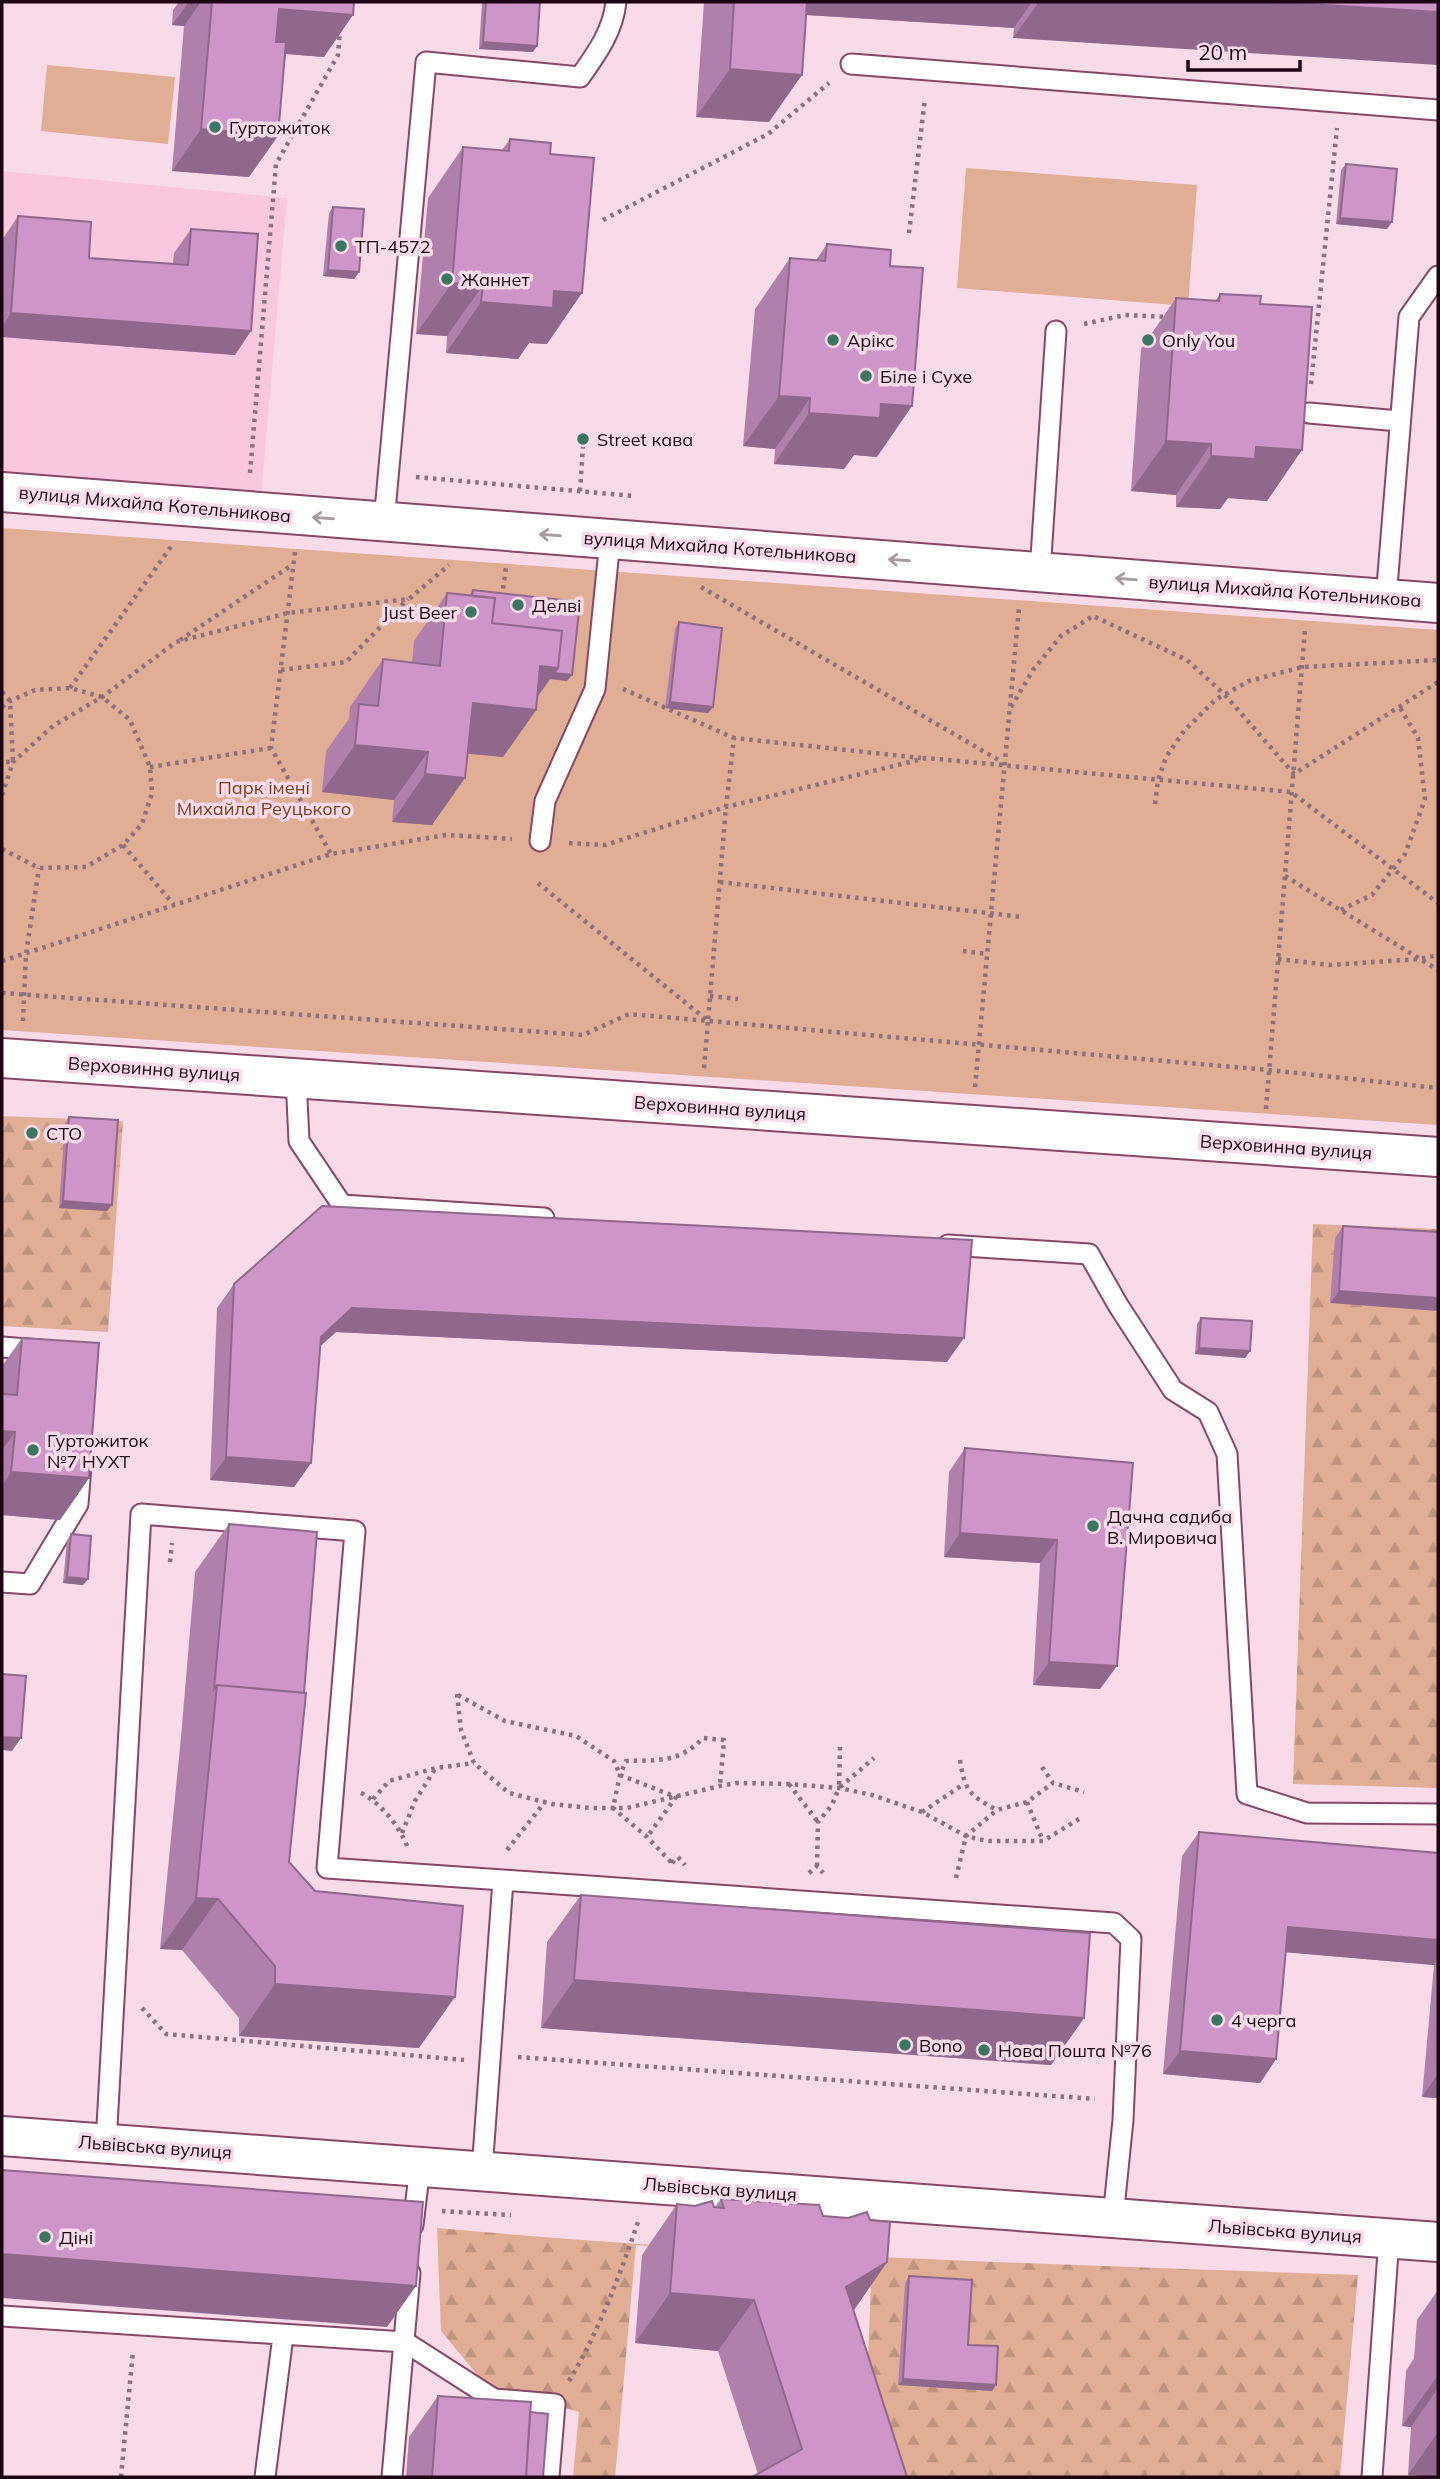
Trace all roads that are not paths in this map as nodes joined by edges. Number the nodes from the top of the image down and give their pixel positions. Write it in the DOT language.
graph roads {
  1 [pos="616,2"];
  2 [pos="851,64"];
  3 [pos="1438,110"];
  4 [pos="1438,276"];
  5 [pos="1056,331"];
  6 [pos="1308,413"];
  7 [pos="1399,421"];
  8 [pos="2,492"];
  9 [pos="384,522"];
  10 [pos="610,540"];
  11 [pos="1040,572"];
  12 [pos="1386,599"];
  13 [pos="1438,603"];
  14 [pos="540,841"];
  15 [pos="12,1043"];
  16 [pos="296,1079"];
  17 [pos="1438,1157"];
  18 [pos="563,1219"];
  19 [pos="923,1243"];
  20 [pos="2,1347"];
  21 [pos="64,1351"];
  22 [pos="82,1449"];
  23 [pos="2,1582"];
  24 [pos="1438,1814"];
  25 [pos="503,1880"];
  26 [pos="2,2136"];
  27 [pos="106,2144"];
  28 [pos="420,2167"];
  29 [pos="482,2171"];
  30 [pos="1113,2218"];
  31 [pos="1389,2238"];
  32 [pos="1438,2242"];
  33 [pos="2,2316"];
  34 [pos="283,2336"];
  35 [pos="405,2342"];
  36 [pos="265,2477"];
  37 [pos="391,2477"];
  38 [pos="549,2477"];
  39 [pos="1372,2477"];
  1 -- 9 [label="lane"];
  2 -- 3 [label="lane"];
  4 -- 7 [label="lane"];
  5 -- 11 [label="lane"];
  6 -- 7 [label="lane"];
  7 -- 12 [label="lane"];
  9 -- 8 [label="street, вулиця Михайла Котельникова, one-way"];
  10 -- 9 [label="street, вулиця Михайла Котельникова, one-way"];
  11 -- 10 [label="street, вулиця Михайла Котельникова, one-way"];
  10 -- 14 [label="lane"];
  12 -- 11 [label="street, вулиця Михайла Котельникова, one-way"];
  12 -- 13 [label="street, вулиця Михайла Котельникова"];
  15 -- 16 [label="street, Верховинна вулиця"];
  16 -- 17 [label="street, Верховинна вулиця"];
  16 -- 18 [label="lane"];
  19 -- 24 [label="lane"];
  20 -- 21 [label="lane"];
  22 -- 23 [label="lane"];
  25 -- 27 [label="lane"];
  25 -- 29 [label="lane"];
  25 -- 30 [label="lane"];
  26 -- 27 [label="street, Львівська вулиця"];
  27 -- 28 [label="street, Львівська вулиця"];
  28 -- 29 [label="street, Львівська вулиця"];
  28 -- 35 [label="lane"];
  29 -- 30 [label="street, Львівська вулиця"];
  30 -- 31 [label="street, Львівська вулиця"];
  31 -- 32 [label="street, Львівська вулиця"];
  31 -- 39 [label="lane"];
  33 -- 34 [label="lane"];
  34 -- 35 [label="lane"];
  34 -- 36 [label="lane"];
  35 -- 37 [label="lane"];
  35 -- 38 [label="lane"];
}
